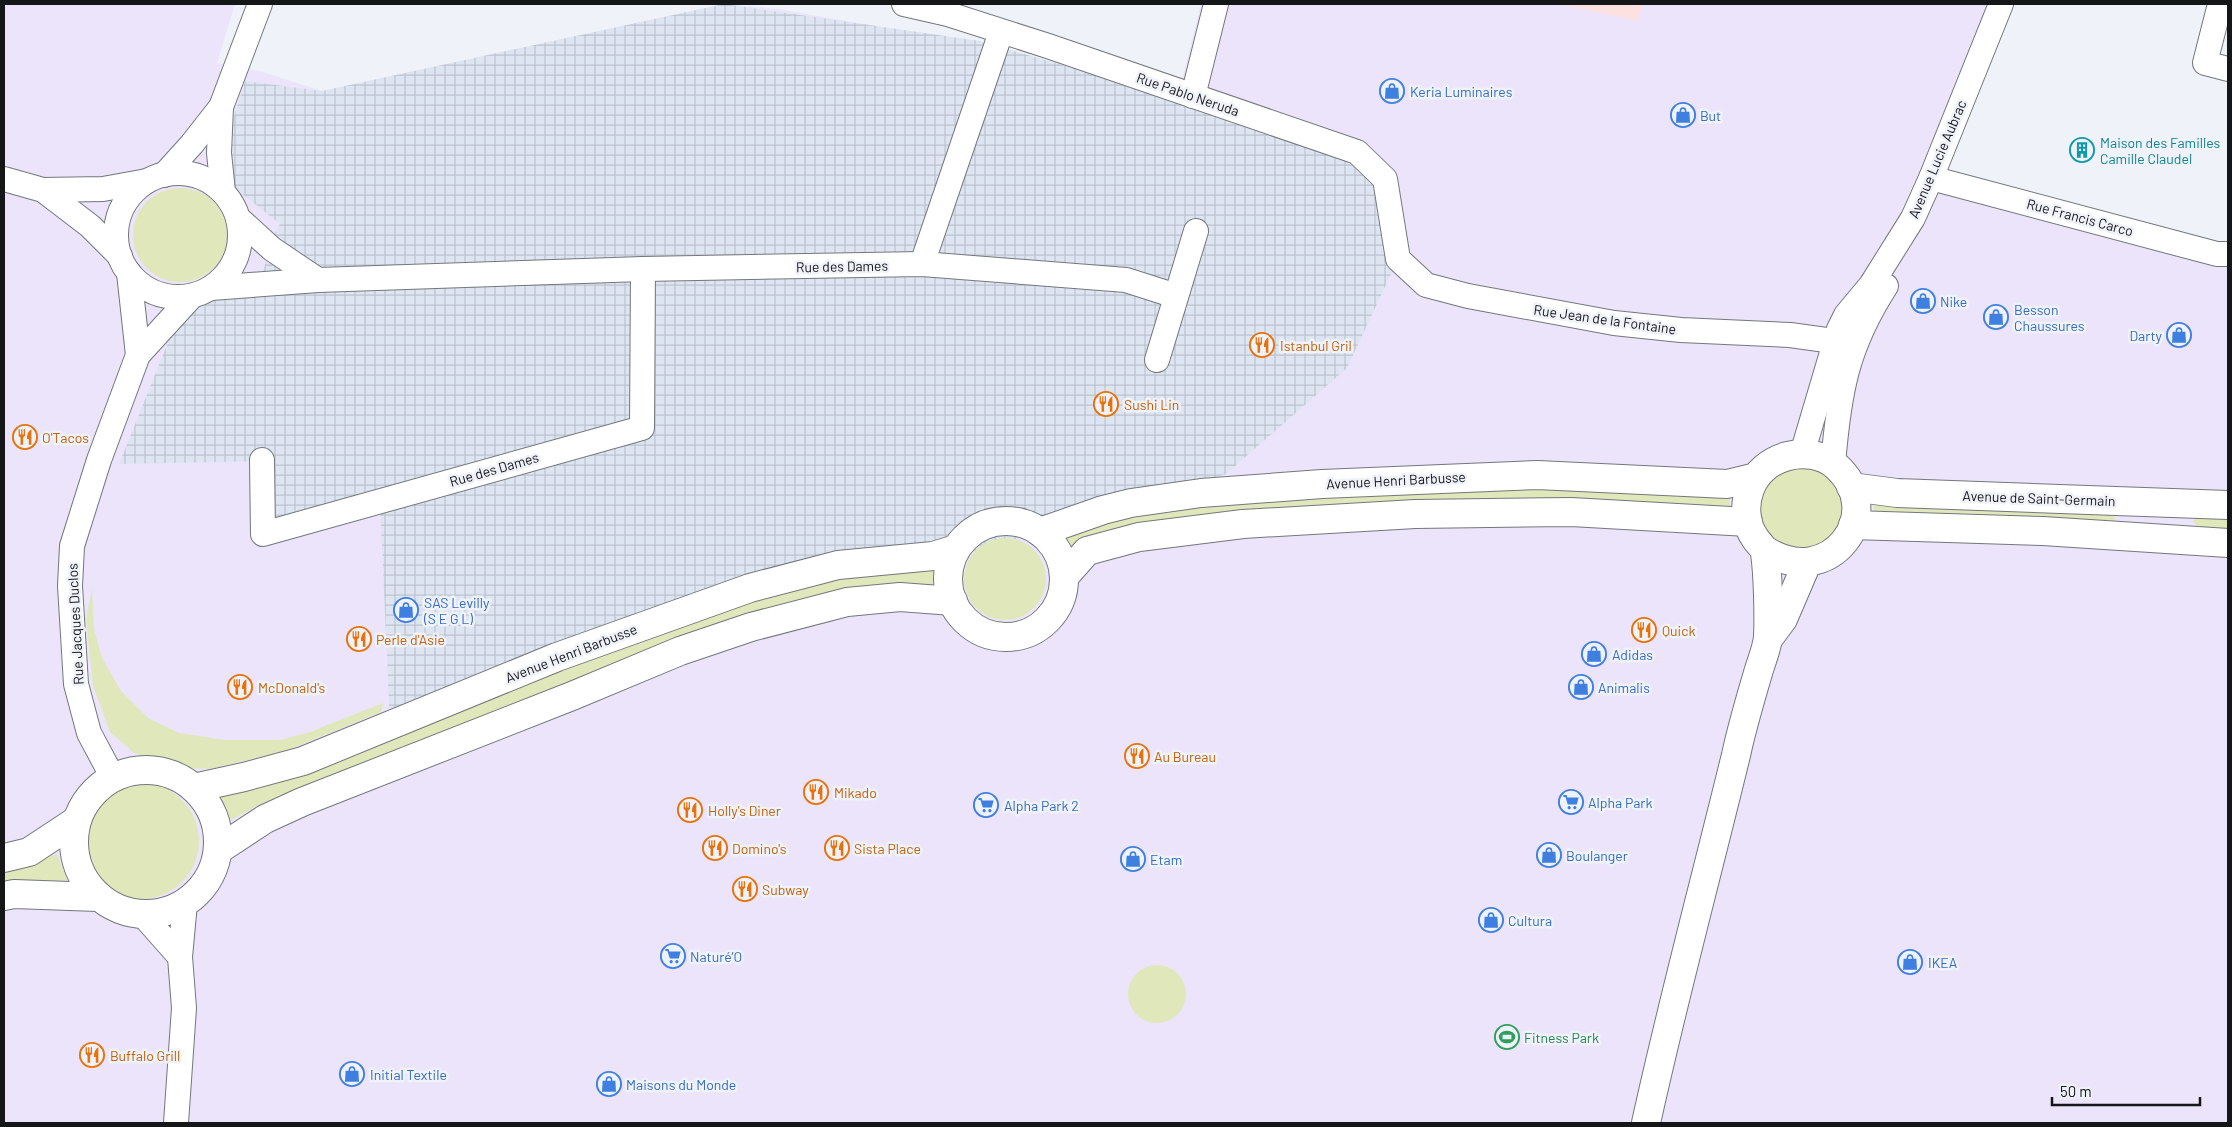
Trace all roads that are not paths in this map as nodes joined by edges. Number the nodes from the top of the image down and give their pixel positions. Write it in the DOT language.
graph roads {
  1 [pos="260,4"];
  2 [pos="904,4"];
  3 [pos="1216,4"];
  4 [pos="2001,4"];
  5 [pos="2220,4"];
  6 [pos="1001,32"];
  7 [pos="2228,69"];
  8 [pos="1193,96"];
  9 [pos="221,107"];
  10 [pos="156,178"];
  11 [pos="1931,178"];
  12 [pos="4,179"];
  13 [pos="43,190"];
  14 [pos="223,192"];
  15 [pos="238,218"];
  16 [pos="1913,218"];
  17 [pos="1196,231"];
  18 [pos="2228,254"];
  19 [pos="1398,259"];
  20 [pos="124,264"];
  21 [pos="922,264"];
  22 [pos="643,269"];
  23 [pos="318,280"];
  24 [pos="201,292"];
  25 [pos="1176,296"];
  26 [pos="1797,336"];
  27 [pos="1844,338"];
  28 [pos="138,355"];
  29 [pos="1157,360"];
  30 [pos="1822,390"];
  31 [pos="1802,454"];
  32 [pos="262,460"];
  33 [pos="1834,464"];
  34 [pos="1756,477"];
  35 [pos="1851,486"];
  36 [pos="2228,505"];
  37 [pos="1748,522"];
  38 [pos="1853,525"];
  39 [pos="1040,532"];
  40 [pos="2226,544"];
  41 [pos="956,548"];
  42 [pos="1765,550"];
  43 [pos="1807,563"];
  44 [pos="1064,578"];
  45 [pos="953,601"];
  46 [pos="1768,639"];
  47 [pos="113,778"];
  48 [pos="194,788"];
  49 [pos="76,821"];
  50 [pos="218,850"];
  51 [pos="4,858"];
  52 [pos="4,896"];
  53 [pos="98,897"];
  54 [pos="185,903"];
  55 [pos="142,914"];
  56 [pos="180,957"];
  57 [pos="176,1123"];
  58 [pos="1646,1123"];
  1 -- 9 [label="street, Rue Jacques Duclos"];
  2 -- 6 [label="street, Rue Pablo Neruda"];
  3 -- 8 [label="street"];
  4 -- 11 [label="street, Avenue Lucie Aubrac"];
  5 -- 7 [label="street"];
  6 -- 8 [label="street, Rue Pablo Neruda"];
  6 -- 21 [label="street"];
  8 -- 19 [label="street, Rue Pablo Neruda"];
  9 -- 10 [label="street, Rue Jacques Duclos"];
  9 -- 14 [label="street, Rue Jacques Duclos"];
  10 -- 13 [label="street"];
  10 -- 14 [label="street, Rue Jacques Duclos"];
  10 -- 20 [label="street, Rue Jacques Duclos"];
  11 -- 16 [label="street, Avenue Lucie Aubrac"];
  11 -- 18 [label="street, Rue Francis Carco"];
  12 -- 13 [label="street"];
  13 -- 20 [label="street"];
  14 -- 15 [label="street, Rue Jacques Duclos"];
  15 -- 23 [label="street"];
  15 -- 24 [label="street, Rue Jacques Duclos"];
  16 -- 27 [label="street, Avenue Lucie Aubrac"];
  16 -- 27 [label="street, Avenue Lucie Aubrac"];
  17 -- 25 [label="street"];
  19 -- 26 [label="street, Rue Jean de la Fontaine"];
  20 -- 24 [label="street"];
  20 -- 28 [label="street, Rue Jacques Duclos"];
  21 -- 22 [label="street, Rue des Dames"];
  21 -- 25 [label="street, Rue des Dames"];
  22 -- 23 [label="street, Rue des Dames"];
  22 -- 32 [label="street, Rue des Dames"];
  23 -- 24 [label="street, Rue des Dames"];
  24 -- 28 [label="street, Rue Jacques Duclos"];
  25 -- 29 [label="street"];
  26 -- 27 [label="street, Rue Jean de la Fontaine"];
  26 -- 30 [label="street"];
  27 -- 30 [label="street, Avenue Lucie Aubrac"];
  27 -- 33 [label="street, Avenue Lucie Aubrac"];
  28 -- 47 [label="street, Rue Jacques Duclos"];
  30 -- 31 [label="street, Avenue Lucie Aubrac"];
  31 -- 33 [label="main road"];
  31 -- 34 [label="main road"];
  33 -- 35 [label="main road"];
  34 -- 37 [label="main road"];
  34 -- 39 [label="main road, Avenue Henri Barbusse"];
  35 -- 36 [label="main road, Avenue de Saint-Germain"];
  35 -- 38 [label="main road"];
  37 -- 42 [label="main road"];
  37 -- 44 [label="main road"];
  38 -- 40 [label="main road"];
  38 -- 43 [label="main road"];
  39 -- 41 [label="main road"];
  39 -- 44 [label="main road"];
  41 -- 45 [label="main road"];
  41 -- 48 [label="main road, Avenue Henri Barbusse"];
  42 -- 43 [label="main road"];
  42 -- 46 [label="main road"];
  43 -- 46 [label="main road"];
  44 -- 45 [label="main road"];
  45 -- 50 [label="main road"];
  46 -- 58 [label="main road"];
  47 -- 48 [label="main road"];
  47 -- 49 [label="main road"];
  48 -- 50 [label="main road"];
  49 -- 51 [label="main road"];
  49 -- 53 [label="main road"];
  50 -- 54 [label="main road"];
  52 -- 53 [label="main road"];
  53 -- 55 [label="main road"];
  54 -- 55 [label="main road"];
  54 -- 56 [label="street"];
  55 -- 56 [label="street"];
  56 -- 57 [label="street"];
}
